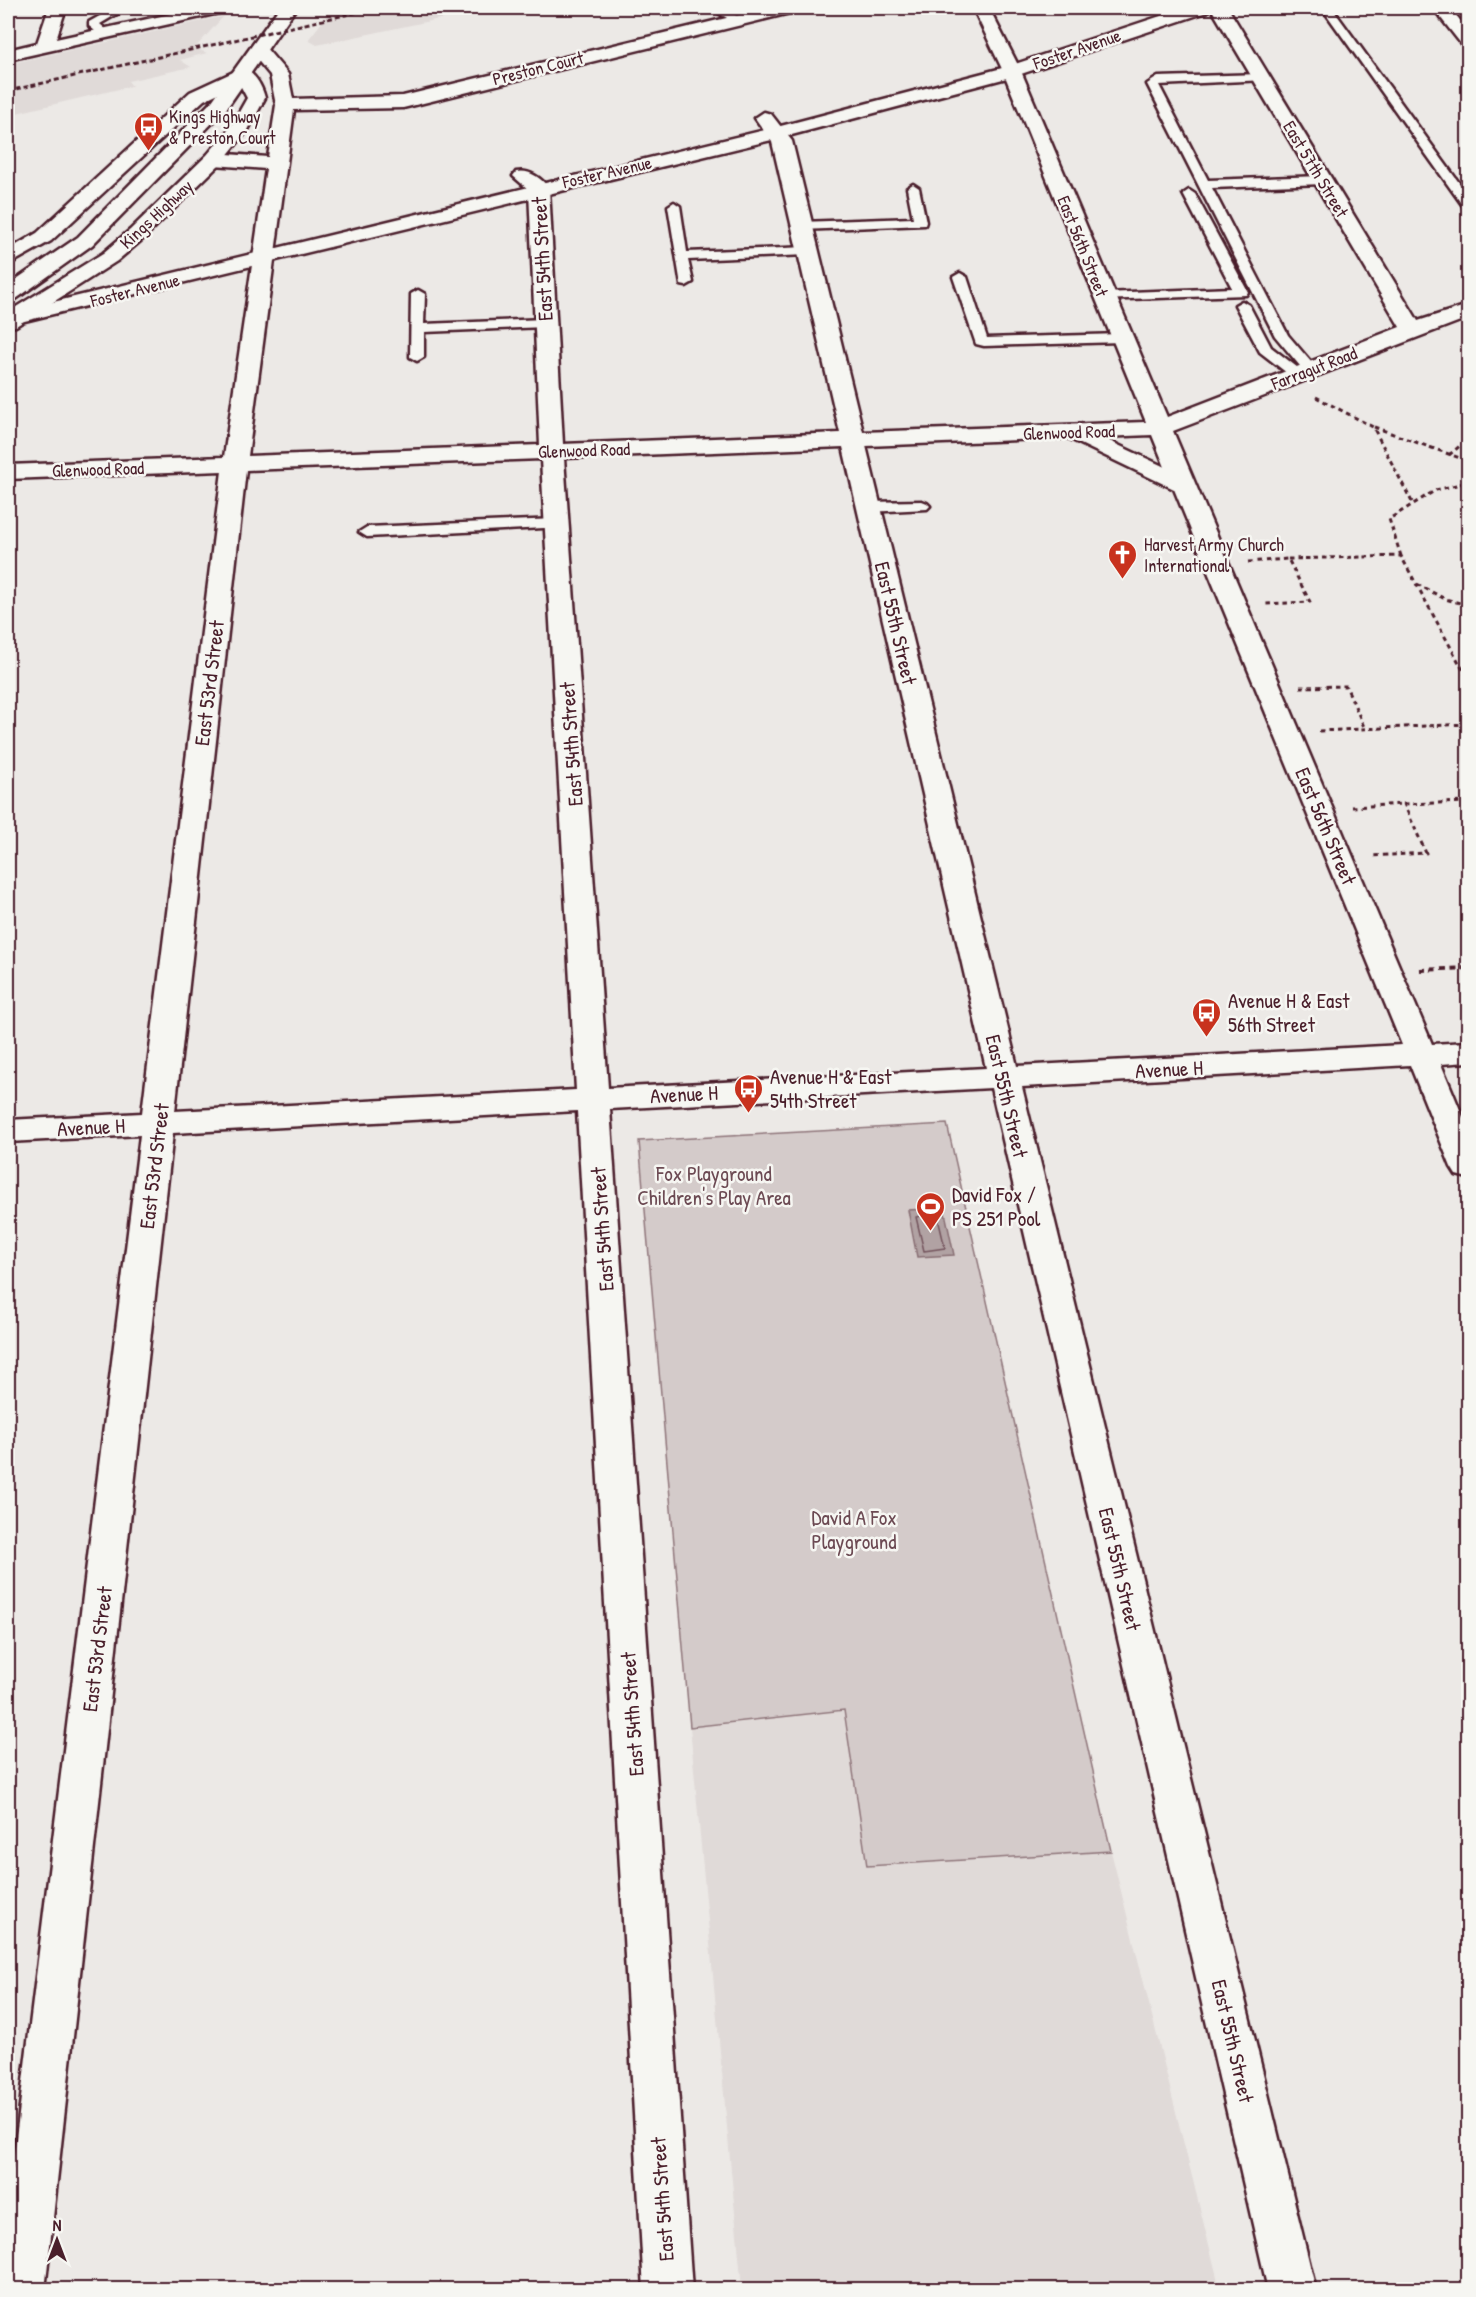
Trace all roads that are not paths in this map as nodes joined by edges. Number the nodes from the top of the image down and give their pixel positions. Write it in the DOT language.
graph roads {
  1 [pos="57,8"];
  2 [pos="121,8"];
  3 [pos="219,8"];
  4 [pos="287,8"];
  5 [pos="716,8"];
  6 [pos="788,8"];
  7 [pos="981,8"];
  8 [pos="1150,8"];
  9 [pos="1201,8"];
  10 [pos="1219,8"];
  11 [pos="1327,8"];
  12 [pos="1441,8"];
  13 [pos="738,20"];
  14 [pos="104,33"];
  15 [pos="1468,41"];
  16 [pos="45,46"];
  17 [pos="259,51"];
  18 [pos="8,54"];
  19 [pos="1008,64"];
  20 [pos="242,74"];
  21 [pos="1262,78"];
  22 [pos="285,105"];
  23 [pos="770,125"];
  24 [pos="214,159"];
  25 [pos="276,164"];
  26 [pos="1323,180"];
  27 [pos="531,182"];
  28 [pos="1204,184"];
  29 [pos="913,188"];
  30 [pos="1190,194"];
  31 [pos="1468,202"];
  32 [pos="674,206"];
  33 [pos="801,226"];
  34 [pos="264,249"];
  35 [pos="807,251"];
  36 [pos="681,256"];
  37 [pos="8,259"];
  38 [pos="960,277"];
  39 [pos="686,282"];
  40 [pos="55,291"];
  41 [pos="418,294"];
  42 [pos="1104,297"];
  43 [pos="1242,305"];
  44 [pos="8,310"];
  45 [pos="1468,311"];
  46 [pos="545,323"];
  47 [pos="417,328"];
  48 [pos="1413,330"];
  49 [pos="1121,338"];
  50 [pos="417,357"];
  51 [pos="1297,374"];
  52 [pos="1160,428"];
  53 [pos="1070,432"];
  54 [pos="852,440"];
  55 [pos="552,451"];
  56 [pos="237,464"];
  57 [pos="8,472"];
  58 [pos="1184,485"];
  59 [pos="922,506"];
  60 [pos="868,507"];
  61 [pos="557,524"];
  62 [pos="367,532"];
  63 [pos="1468,1052"];
  64 [pos="1421,1055"];
  65 [pos="1003,1078"];
  66 [pos="594,1099"];
  67 [pos="159,1123"];
  68 [pos="8,1131"];
  69 [pos="1468,1167"];
  70 [pos="21,2289"];
  71 [pos="668,2289"];
  72 [pos="1292,2289"];
  1 -- 16 [label="street"];
  2 -- 14 [label="lane"];
  3 -- 14 [label="street"];
  4 -- 17 [label="street, Kings Highway"];
  5 -- 13 [label="lane"];
  6 -- 13 [label="street, Preston Court"];
  7 -- 19 [label="street, East 56th Street"];
  8 -- 19 [label="street, Foster Avenue"];
  9 -- 19 [label="street, Foster Avenue"];
  10 -- 21 [label="street, East 57th Street"];
  11 -- 31 [label="lane"];
  12 -- 15 [label="street"];
  13 -- 22 [label="street, Preston Court"];
  14 -- 16 [label="street"];
  16 -- 18 [label="street"];
  17 -- 20 [label="street, Kings Highway"];
  17 -- 22 [label="street, East 53rd Street"];
  19 -- 23 [label="street, Foster Avenue"];
  19 -- 42 [label="street, East 56th Street"];
  20 -- 24 [label="street, Kings Highway"];
  20 -- 37 [label="street, Kings Highway"];
  20 -- 44 [label="street, Kings Highway"];
  21 -- 26 [label="street, East 57th Street"];
  21 -- 28 [label="lane"];
  22 -- 25 [label="street, East 53rd Street"];
  23 -- 27 [label="street, Foster Avenue"];
  23 -- 33 [label="street, East 55th Street"];
  24 -- 25 [label="street"];
  24 -- 40 [label="street, Kings Highway"];
  25 -- 34 [label="street, East 53rd Street"];
  26 -- 28 [label="lane"];
  26 -- 48 [label="street, East 57th Street"];
  27 -- 34 [label="street, Foster Avenue"];
  27 -- 46 [label="street, East 54th Street"];
  28 -- 51 [label="lane"];
  29 -- 33 [label="lane"];
  30 -- 42 [label="lane"];
  32 -- 36 [label="lane"];
  33 -- 35 [label="street, East 55th Street"];
  34 -- 40 [label="street, Foster Avenue"];
  34 -- 44 [label="street, Foster Avenue"];
  34 -- 56 [label="street, East 53rd Street"];
  35 -- 36 [label="lane"];
  35 -- 54 [label="street, East 55th Street"];
  36 -- 39 [label="lane"];
  38 -- 49 [label="lane"];
  40 -- 44 [label="street, Kings Highway"];
  41 -- 47 [label="lane"];
  42 -- 49 [label="street, East 56th Street"];
  43 -- 51 [label="lane"];
  45 -- 48 [label="street, Farragut Road"];
  46 -- 47 [label="lane"];
  46 -- 55 [label="street, East 54th Street"];
  47 -- 50 [label="lane"];
  48 -- 51 [label="street, Farragut Road"];
  49 -- 52 [label="street, East 56th Street"];
  51 -- 52 [label="street, Farragut Road"];
  52 -- 53 [label="street, Glenwood Road"];
  52 -- 58 [label="street, East 56th Street"];
  53 -- 54 [label="street, Glenwood Road"];
  53 -- 58 [label="street"];
  54 -- 55 [label="street, Glenwood Road"];
  54 -- 60 [label="street, East 55th Street"];
  55 -- 56 [label="street, Glenwood Road"];
  55 -- 61 [label="street, East 54th Street"];
  56 -- 57 [label="street, Glenwood Road"];
  56 -- 67 [label="street, East 53rd Street"];
  58 -- 64 [label="street, East 56th Street"];
  59 -- 60 [label="lane"];
  60 -- 65 [label="street, East 55th Street"];
  61 -- 62 [label="lane"];
  61 -- 66 [label="street, East 54th Street"];
  63 -- 64 [label="street, Avenue H"];
  64 -- 65 [label="street, Avenue H"];
  64 -- 69 [label="street, East 56th Street"];
  65 -- 66 [label="street, Avenue H"];
  65 -- 72 [label="street, East 55th Street"];
  66 -- 67 [label="street, Avenue H"];
  66 -- 71 [label="street, East 54th Street"];
  67 -- 68 [label="street, Avenue H"];
  67 -- 70 [label="street, East 53rd Street"];
}
